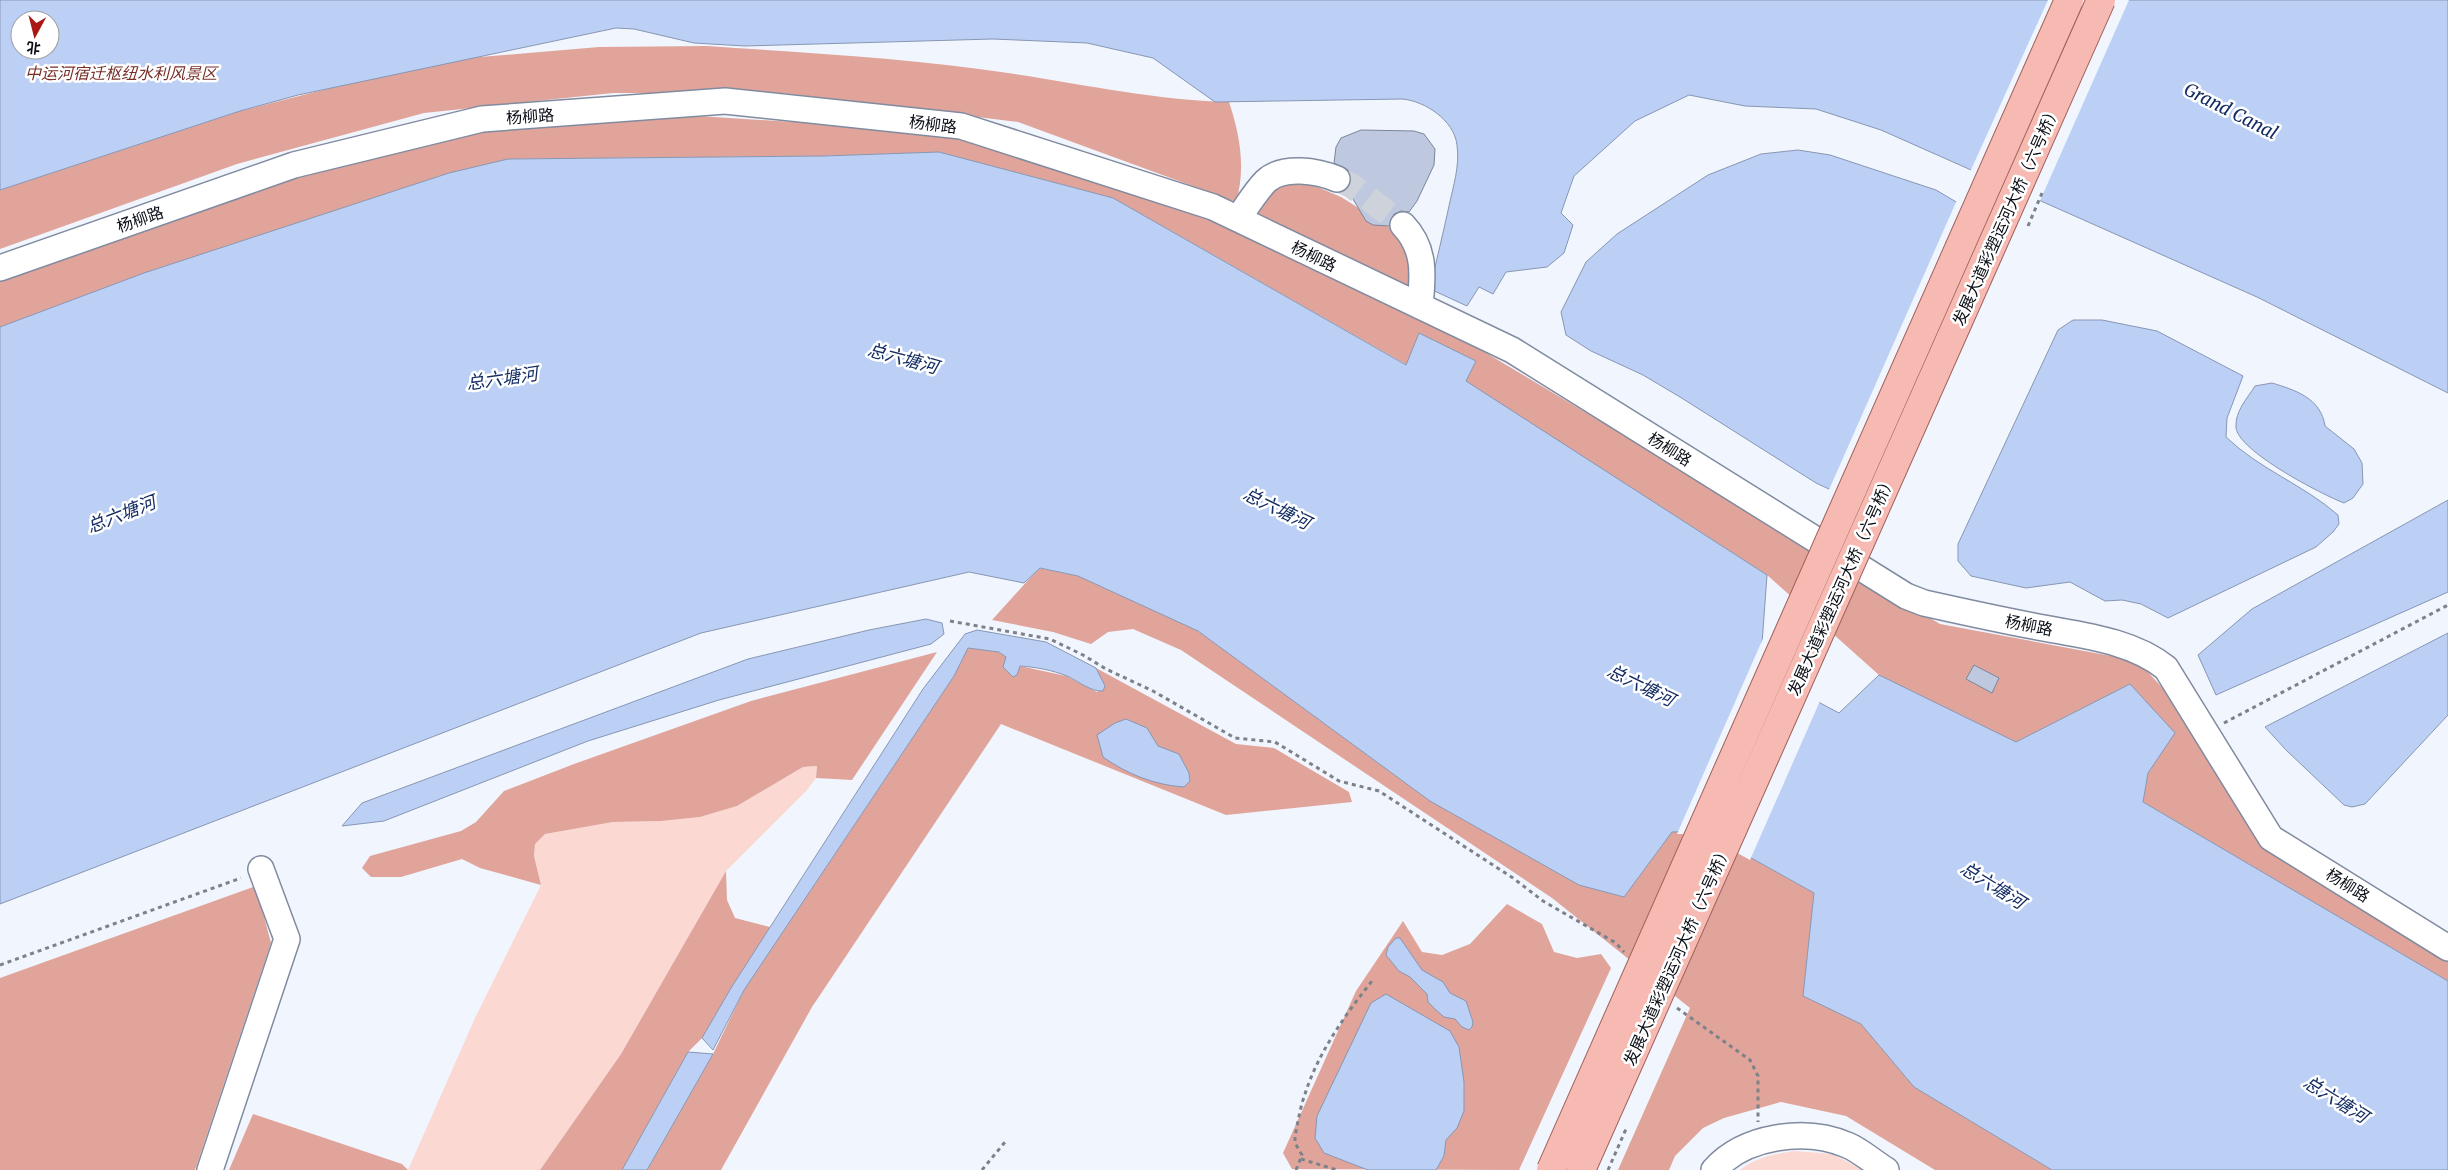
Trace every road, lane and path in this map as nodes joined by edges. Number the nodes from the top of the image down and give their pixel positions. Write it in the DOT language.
graph roads {
  1 [pos="2069,0"];
  2 [pos="2101,0"];
  3 [pos="1337,179"];
  4 [pos="1238,219"];
  5 [pos="1403,225"];
  6 [pos="0,268"];
  7 [pos="1420,306"];
  8 [pos="2448,605"];
  9 [pos="950,620"];
  10 [pos="2206,733"];
  11 [pos="262,869"];
  12 [pos="2448,948"];
  13 [pos="1628,955"];
  14 [pos="0,965"];
  15 [pos="1372,981"];
  16 [pos="1675,1007"];
  17 [pos="1005,1142"];
  18 [pos="1757,1143"];
  19 [pos="1301,1159"];
  20 [pos="210,1170"];
  21 [pos="982,1170"];
  22 [pos="1296,1170"];
  23 [pos="1337,1170"];
  24 [pos="1551,1170"];
  25 [pos="1581,1170"];
  26 [pos="1714,1170"];
  27 [pos="1886,1170"];
  1 -- 24 [label="main road, 发展大道彩塑运河大桥（六号桥）, bridge"];
  2 -- 25 [label="main road, 发展大道彩塑运河大桥（六号桥）, bridge"];
  3 -- 4 [label="street"];
  4 -- 6 [label="street, 杨柳路"];
  4 -- 7 [label="street, 杨柳路"];
  5 -- 7 [label="street"];
  7 -- 10 [label="street, 杨柳路"];
  8 -- 10 [label="path"];
  9 -- 13 [label="path"];
  10 -- 12 [label="street, 杨柳路"];
  11 -- 14 [label="path"];
  11 -- 20 [label="street"];
  15 -- 19 [label="path"];
  16 -- 18 [label="path"];
  17 -- 21 [label="path"];
  18 -- 26 [label="street"];
  18 -- 27 [label="street"];
  19 -- 22 [label="path"];
  19 -- 23 [label="path"];
}
